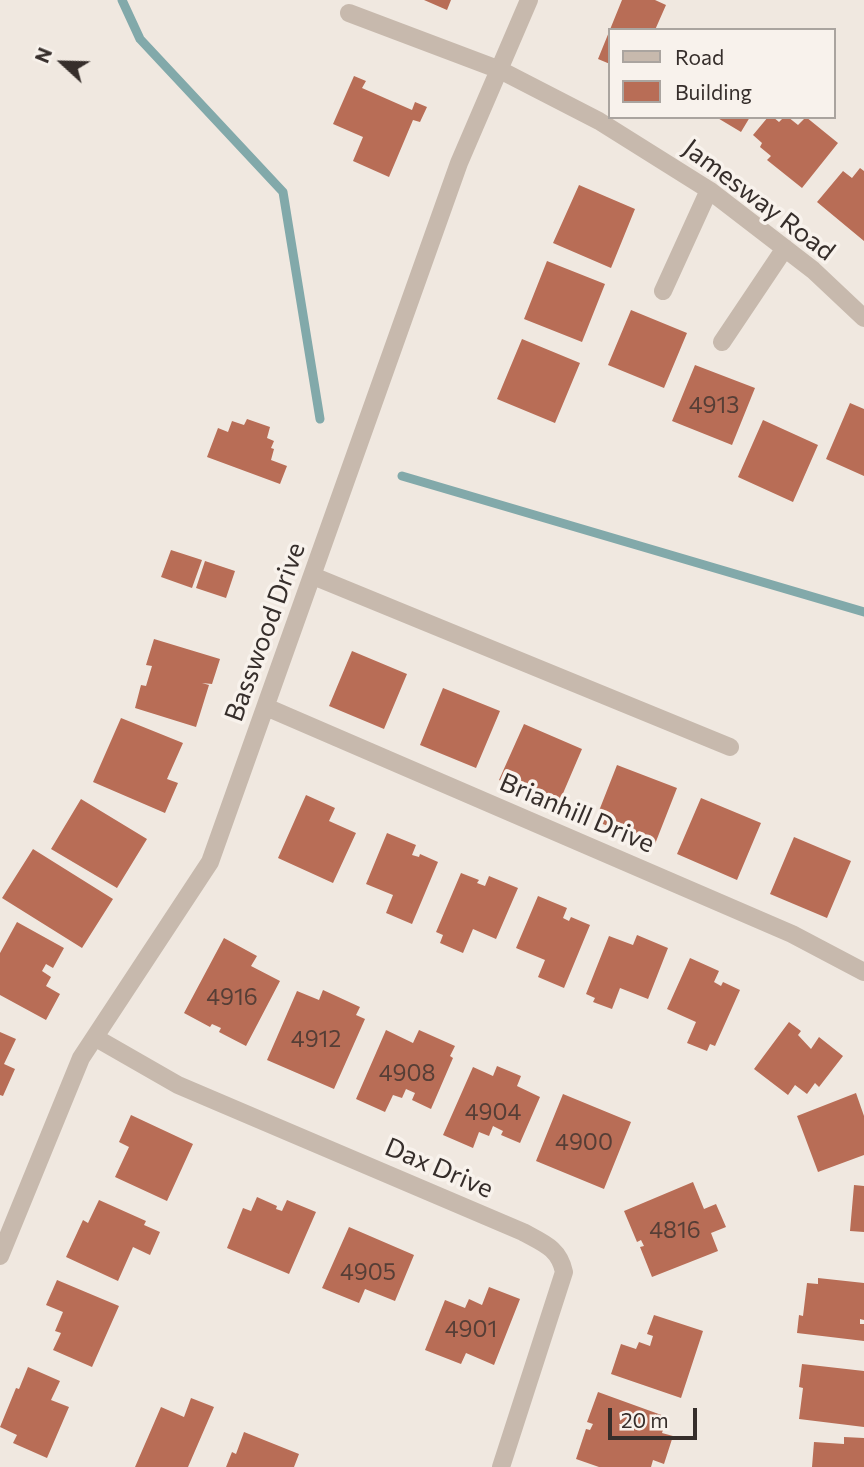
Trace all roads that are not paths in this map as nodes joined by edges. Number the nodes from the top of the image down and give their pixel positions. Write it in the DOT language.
graph roads {
  1 [pos="529,0"];
  2 [pos="349,13"];
  3 [pos="500,70"];
  4 [pos="709,190"];
  5 [pos="785,248"];
  6 [pos="663,291"];
  7 [pos="864,318"];
  8 [pos="722,342"];
  9 [pos="313,576"];
  10 [pos="266,707"];
  11 [pos="730,747"];
  12 [pos="864,972"];
  13 [pos="96,1038"];
  14 [pos="0,1256"];
  15 [pos="501,1467"];
  1 -- 3 [label="street, Basswood Drive"];
  2 -- 3 [label="street, Jamesway Road"];
  3 -- 4 [label="street, Jamesway Road"];
  3 -- 9 [label="street, Basswood Drive"];
  4 -- 5 [label="street, Jamesway Road"];
  4 -- 6 [label="street"];
  5 -- 7 [label="street, Jamesway Road"];
  5 -- 8 [label="street"];
  9 -- 10 [label="street, Basswood Drive"];
  9 -- 11 [label="street"];
  10 -- 12 [label="street, Brianhill Drive"];
  10 -- 13 [label="street, Basswood Drive"];
  13 -- 14 [label="street, Basswood Drive"];
  13 -- 15 [label="street, Dax Drive"];
}
